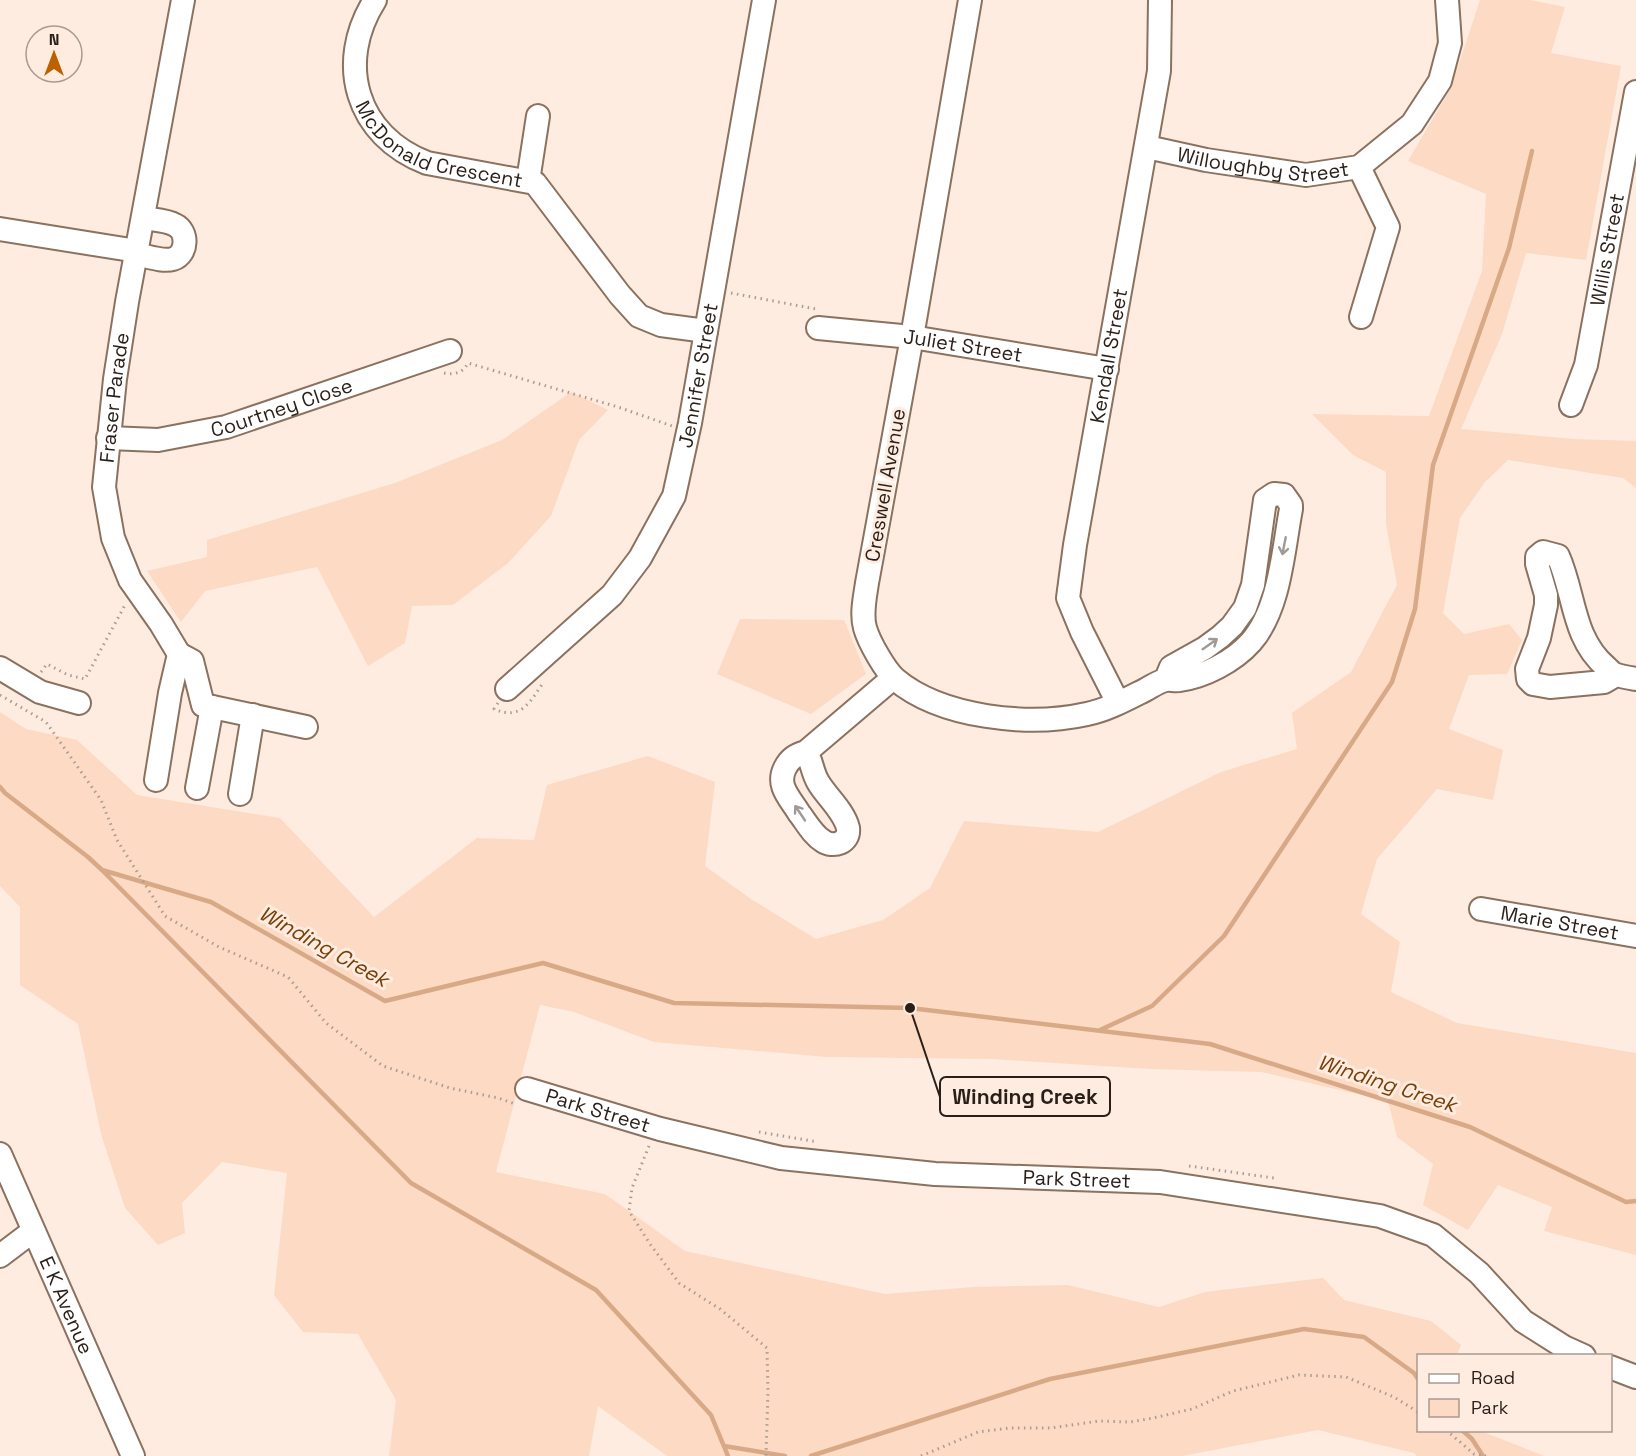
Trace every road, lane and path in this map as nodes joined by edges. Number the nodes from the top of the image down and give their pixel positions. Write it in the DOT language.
graph roads {
  1 [pos="183,0"];
  2 [pos="375,0"];
  3 [pos="764,0"];
  4 [pos="970,0"];
  5 [pos="1160,0"];
  6 [pos="1447,0"];
  7 [pos="1636,92"];
  8 [pos="538,116"];
  9 [pos="1147,147"];
  10 [pos="1359,167"];
  11 [pos="528,181"];
  12 [pos="1626,205"];
  13 [pos="143,218"];
  14 [pos="0,229"];
  15 [pos="136,252"];
  16 [pos="730,293"];
  17 [pos="802,307"];
  18 [pos="1361,317"];
  19 [pos="818,328"];
  20 [pos="706,331"];
  21 [pos="912,337"];
  22 [pos="450,351"];
  23 [pos="1107,369"];
  24 [pos="439,372"];
  25 [pos="1571,405"];
  26 [pos="688,431"];
  27 [pos="108,438"];
  28 [pos="140,594"];
  29 [pos="179,654"];
  30 [pos="0,668"];
  31 [pos="37,674"];
  32 [pos="1626,677"];
  33 [pos="894,678"];
  34 [pos="1166,679"];
  35 [pos="507,689"];
  36 [pos="0,695"];
  37 [pos="79,703"];
  38 [pos="1118,703"];
  39 [pos="212,706"];
  40 [pos="253,715"];
  41 [pos="306,727"];
  42 [pos="806,752"];
  43 [pos="156,780"];
  44 [pos="197,788"];
  45 [pos="240,794"];
  46 [pos="1481,909"];
  47 [pos="1636,936"];
  48 [pos="523,1097"];
  49 [pos="758,1132"];
  50 [pos="823,1143"];
  51 [pos="649,1146"];
  52 [pos="0,1154"];
  53 [pos="1183,1166"];
  54 [pos="1274,1178"];
  55 [pos="33,1231"];
  56 [pos="0,1256"];
  57 [pos="1580,1354"];
  58 [pos="1612,1367"];
  59 [pos="1636,1377"];
  60 [pos="1417,1411"];
  61 [pos="1447,1432"];
  62 [pos="133,1456"];
  63 [pos="765,1456"];
  64 [pos="921,1456"];
  65 [pos="1486,1456"];
  1 -- 13 [label="street, Fraser Parade"];
  2 -- 11 [label="street, McDonald Crescent"];
  3 -- 20 [label="street, Jennifer Street"];
  4 -- 21 [label="street, Creswell Avenue"];
  5 -- 9 [label="street, Kendall Street"];
  6 -- 10 [label="street, Willoughby Street"];
  7 -- 12 [label="street, Willis Street"];
  8 -- 11 [label="street"];
  9 -- 10 [label="street, Willoughby Street"];
  9 -- 23 [label="street, Kendall Street"];
  10 -- 18 [label="street"];
  11 -- 20 [label="street, McDonald Crescent"];
  12 -- 25 [label="street, Willis Street"];
  13 -- 15 [label="street, Fraser Parade"];
  13 -- 15 [label="street"];
  14 -- 15 [label="street"];
  15 -- 27 [label="street, Fraser Parade"];
  16 -- 17 [label="path"];
  19 -- 21 [label="street, Juliet Street"];
  20 -- 26 [label="street, Jennifer Street"];
  21 -- 23 [label="street, Juliet Street"];
  21 -- 33 [label="street, Creswell Avenue"];
  22 -- 27 [label="street, Courtney Close"];
  23 -- 38 [label="street, Kendall Street"];
  24 -- 26 [label="path"];
  26 -- 35 [label="street, Jennifer Street"];
  27 -- 28 [label="street, Fraser Parade"];
  28 -- 29 [label="street, Fraser Parade"];
  28 -- 31 [label="path"];
  29 -- 39 [label="street, Fraser Parade"];
  29 -- 43 [label="street"];
  30 -- 37 [label="street"];
  32 -- 32 [label="street"];
  33 -- 38 [label="street, Creswell Avenue"];
  33 -- 42 [label="street"];
  34 -- 34 [label="street, Creswell Avenue, one-way"];
  34 -- 38 [label="street, Creswell Avenue"];
  36 -- 48 [label="path"];
  39 -- 40 [label="street"];
  39 -- 44 [label="street"];
  40 -- 41 [label="street"];
  40 -- 45 [label="street"];
  46 -- 47 [label="street, Marie Street"];
  48 -- 57 [label="street, Park Street"];
  49 -- 50 [label="path"];
  51 -- 63 [label="path"];
  52 -- 55 [label="street, E K Avenue"];
  53 -- 54 [label="path"];
  55 -- 56 [label="street"];
  55 -- 62 [label="street, E K Avenue"];
  58 -- 59 [label="street"];
  60 -- 64 [label="path"];
  61 -- 65 [label="path"];
}
